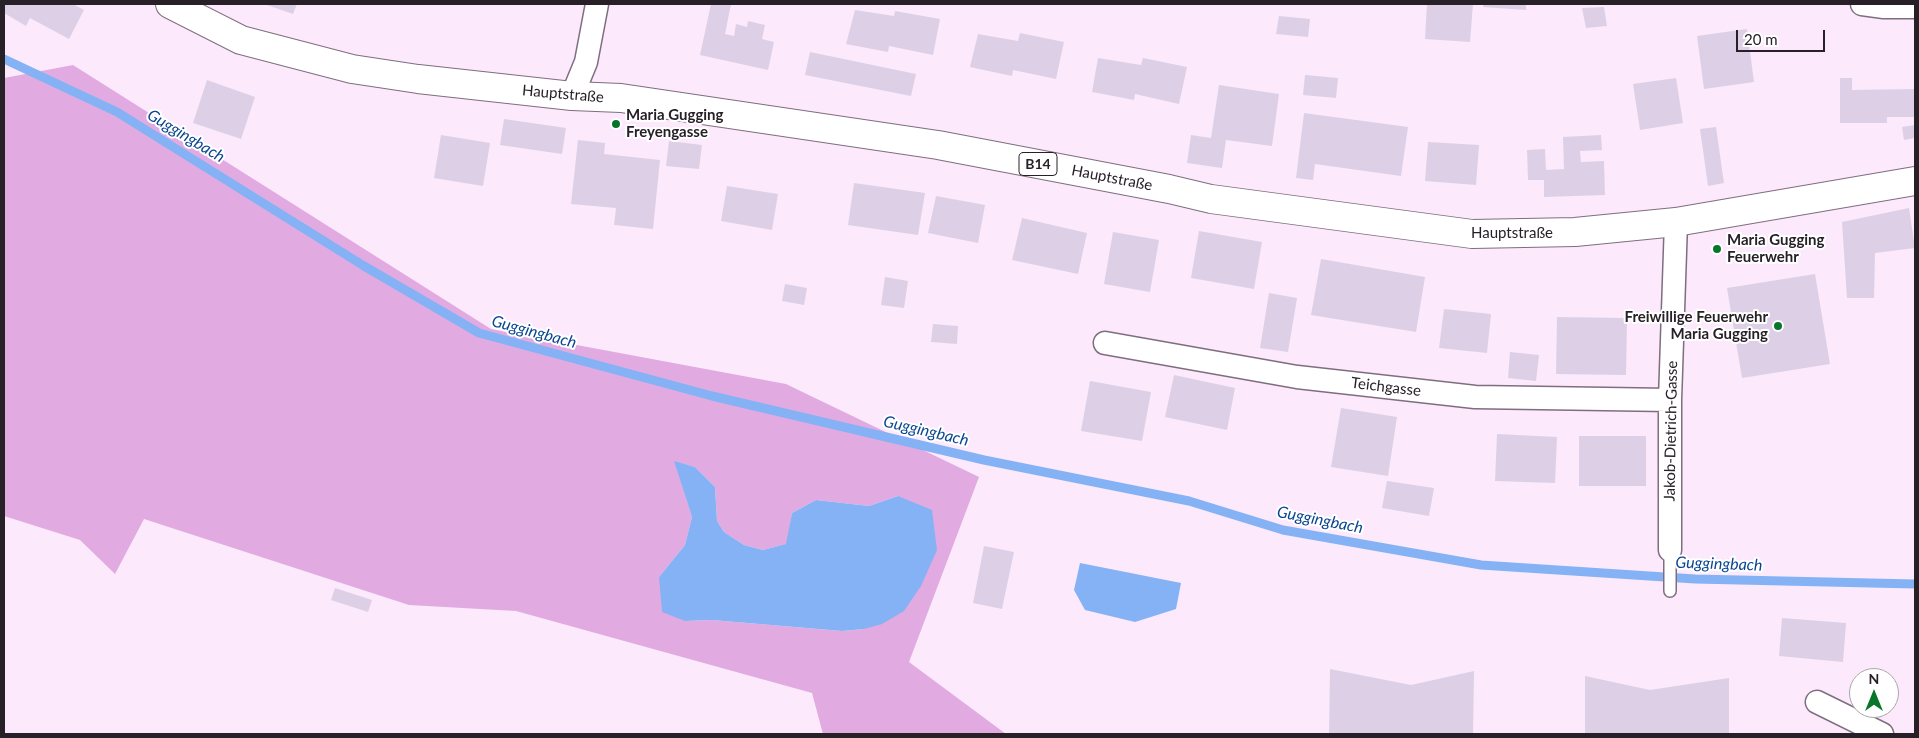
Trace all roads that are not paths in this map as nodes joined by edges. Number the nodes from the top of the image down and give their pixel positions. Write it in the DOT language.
graph roads {
  1 [pos="170,4"];
  2 [pos="598,4"];
  3 [pos="1862,4"];
  4 [pos="1915,7"];
  5 [pos="572,96"];
  6 [pos="1915,181"];
  7 [pos="1676,222"];
  8 [pos="1105,343"];
  9 [pos="1670,400"];
  10 [pos="1670,550"];
  11 [pos="1670,591"];
  12 [pos="1817,702"];
  13 [pos="1882,734"];
  1 -- 5 [label="main road, Hauptstraße / B14"];
  2 -- 5 [label="street"];
  3 -- 4 [label="street"];
  5 -- 7 [label="main road, Hauptstraße / B14"];
  6 -- 7 [label="main road, Hauptstraße / B14"];
  7 -- 9 [label="street, Jakob-Dietrich-Gasse"];
  8 -- 9 [label="street, Teichgasse"];
  9 -- 10 [label="street, Jakob-Dietrich-Gasse"];
  10 -- 11 [label="lane"];
  12 -- 13 [label="street"];
}
